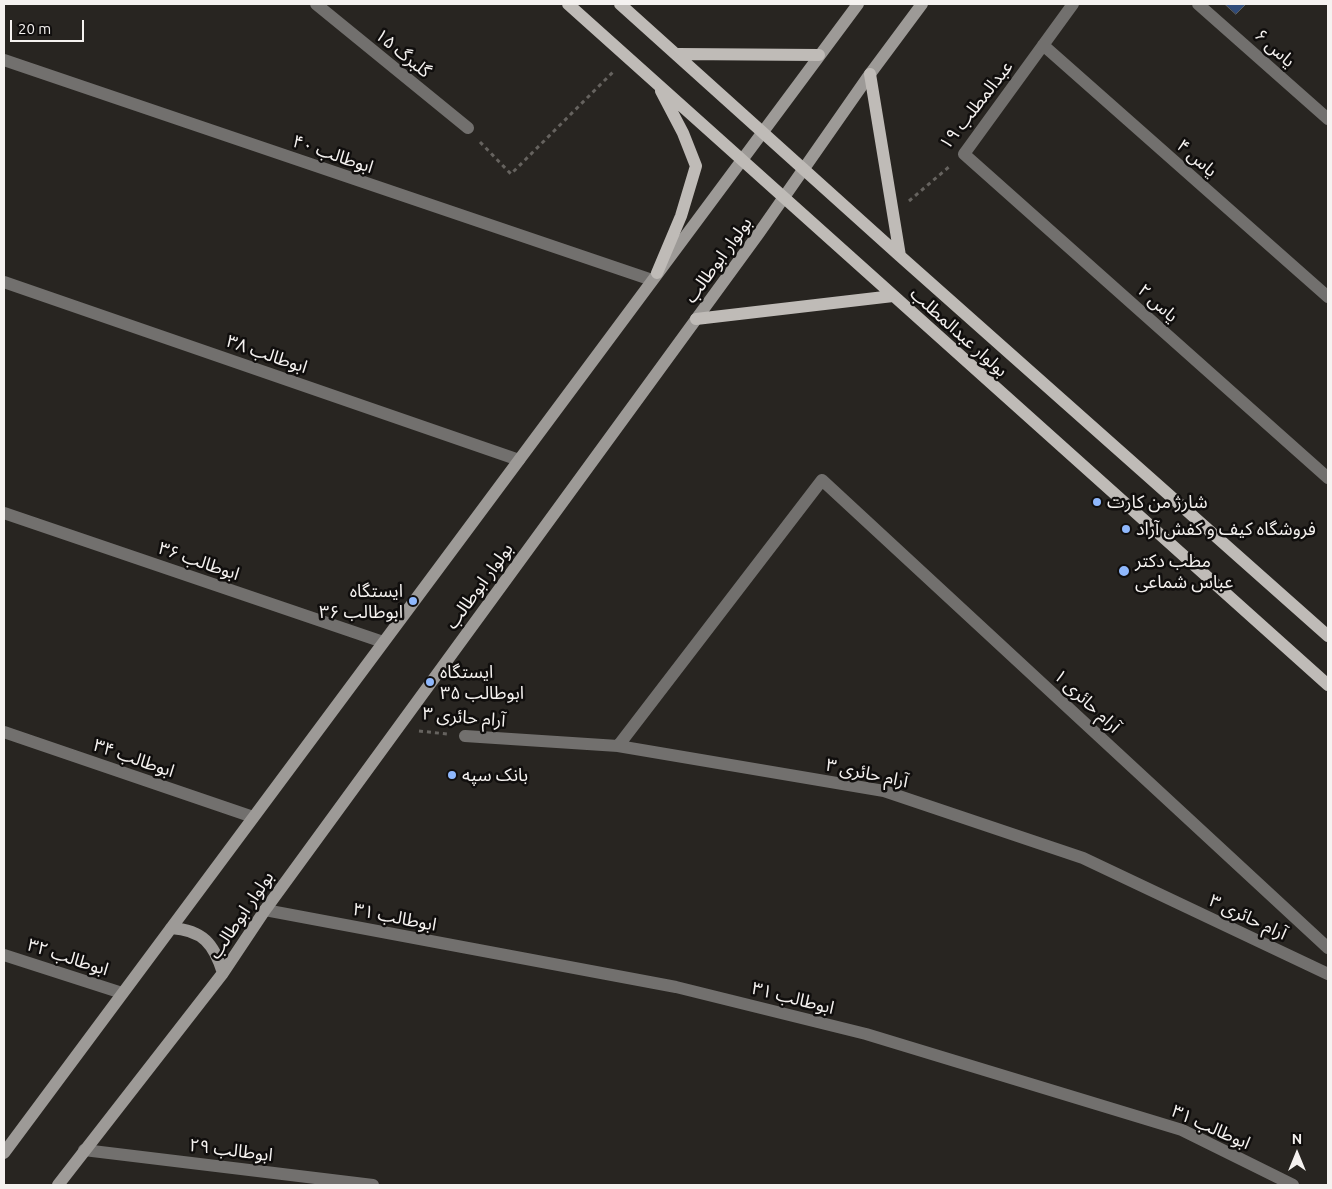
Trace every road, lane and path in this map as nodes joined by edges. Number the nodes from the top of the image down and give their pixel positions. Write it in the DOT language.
graph roads {
  1 [pos="316,4"];
  2 [pos="568,4"];
  3 [pos="620,4"];
  4 [pos="858,4"];
  5 [pos="922,4"];
  6 [pos="1073,4"];
  7 [pos="1198,4"];
  8 [pos="1043,45"];
  9 [pos="678,54"];
  10 [pos="819,55"];
  11 [pos="628,57"];
  12 [pos="4,60"];
  13 [pos="870,74"];
  14 [pos="656,82"];
  15 [pos="1328,119"];
  16 [pos="468,128"];
  17 [pos="762,131"];
  18 [pos="964,154"];
  19 [pos="741,159"];
  20 [pos="804,169"];
  21 [pos="784,197"];
  22 [pos="893,215"];
  23 [pos="900,256"];
  24 [pos="654,277"];
  25 [pos="4,282"];
  26 [pos="893,296"];
  27 [pos="1328,297"];
  28 [pos="696,319"];
  29 [pos="519,460"];
  30 [pos="1328,478"];
  31 [pos="4,513"];
  32 [pos="1328,636"];
  33 [pos="383,642"];
  34 [pos="1328,685"];
  35 [pos="396,729"];
  36 [pos="4,732"];
  37 [pos="465,736"];
  38 [pos="618,746"];
  39 [pos="253,818"];
  40 [pos="265,910"];
  41 [pos="171,928"];
  42 [pos="1328,948"];
  43 [pos="4,955"];
  44 [pos="224,973"];
  45 [pos="1328,974"];
  46 [pos="122,993"];
  47 [pos="84,1150"];
  48 [pos="4,1153"];
  49 [pos="58,1185"];
  50 [pos="373,1185"];
  51 [pos="1293,1185"];
  1 -- 16 [label="street, گلبرگ ۱۵"];
  2 -- 11 [label="main road, بولوار عبدالمطلب"];
  3 -- 9 [label="main road, بولوار عبدالمطلب"];
  4 -- 10 [label="main road"];
  5 -- 13 [label="main road, بولوار ابوطالب"];
  6 -- 8 [label="street, عبدالمطلب ۱۹"];
  7 -- 15 [label="street, یاس ۶"];
  8 -- 18 [label="street, عبدالمطلب ۱۹"];
  8 -- 27 [label="street, یاس ۴"];
  9 -- 10 [label="main road"];
  9 -- 17 [label="main road, بولوار عبدالمطلب"];
  10 -- 17 [label="main road"];
  11 -- 14 [label="main road, بولوار عبدالمطلب"];
  11 -- 16 [label="path"];
  12 -- 24 [label="street, ابوطالب ۴۰"];
  13 -- 20 [label="main road, بولوار ابوطالب"];
  13 -- 22 [label="main road"];
  14 -- 19 [label="main road, بولوار عبدالمطلب"];
  14 -- 24 [label="main road"];
  17 -- 19 [label="main road"];
  17 -- 20 [label="main road, بولوار عبدالمطلب"];
  18 -- 22 [label="path, عبدالمطلب ۱۹"];
  18 -- 30 [label="street, یاس ۲"];
  19 -- 21 [label="main road, بولوار عبدالمطلب"];
  19 -- 24 [label="main road"];
  20 -- 21 [label="main road, بولوار ابوطالب"];
  20 -- 23 [label="main road, بولوار عبدالمطلب"];
  21 -- 26 [label="main road, بولوار عبدالمطلب"];
  21 -- 28 [label="main road, بولوار ابوطالب"];
  22 -- 23 [label="main road"];
  23 -- 32 [label="main road, بولوار عبدالمطلب"];
  24 -- 29 [label="main road"];
  25 -- 29 [label="street, ابوطالب ۳۸"];
  26 -- 28 [label="main road"];
  26 -- 34 [label="main road, بولوار عبدالمطلب"];
  28 -- 35 [label="main road, بولوار ابوطالب"];
  29 -- 33 [label="main road"];
  31 -- 33 [label="street, ابوطالب ۳۶"];
  33 -- 39 [label="main road"];
  35 -- 37 [label="path, آرام حائری ۳"];
  35 -- 40 [label="main road, بولوار ابوطالب"];
  36 -- 39 [label="street, ابوطالب ۳۴"];
  37 -- 38 [label="street, آرام حائری ۳"];
  38 -- 42 [label="street, آرام حائری ۱"];
  38 -- 45 [label="street, آرام حائری ۳"];
  39 -- 41 [label="main road"];
  40 -- 44 [label="main road, بولوار ابوطالب"];
  40 -- 51 [label="street, ابوطالب ۳۱"];
  41 -- 44 [label="main road"];
  41 -- 46 [label="main road"];
  43 -- 46 [label="street, ابوطالب ۳۲"];
  44 -- 47 [label="main road, بولوار ابوطالب"];
  46 -- 48 [label="main road"];
  47 -- 49 [label="main road, بولوار ابوطالب"];
  47 -- 50 [label="street, ابوطالب ۲۹"];
}
